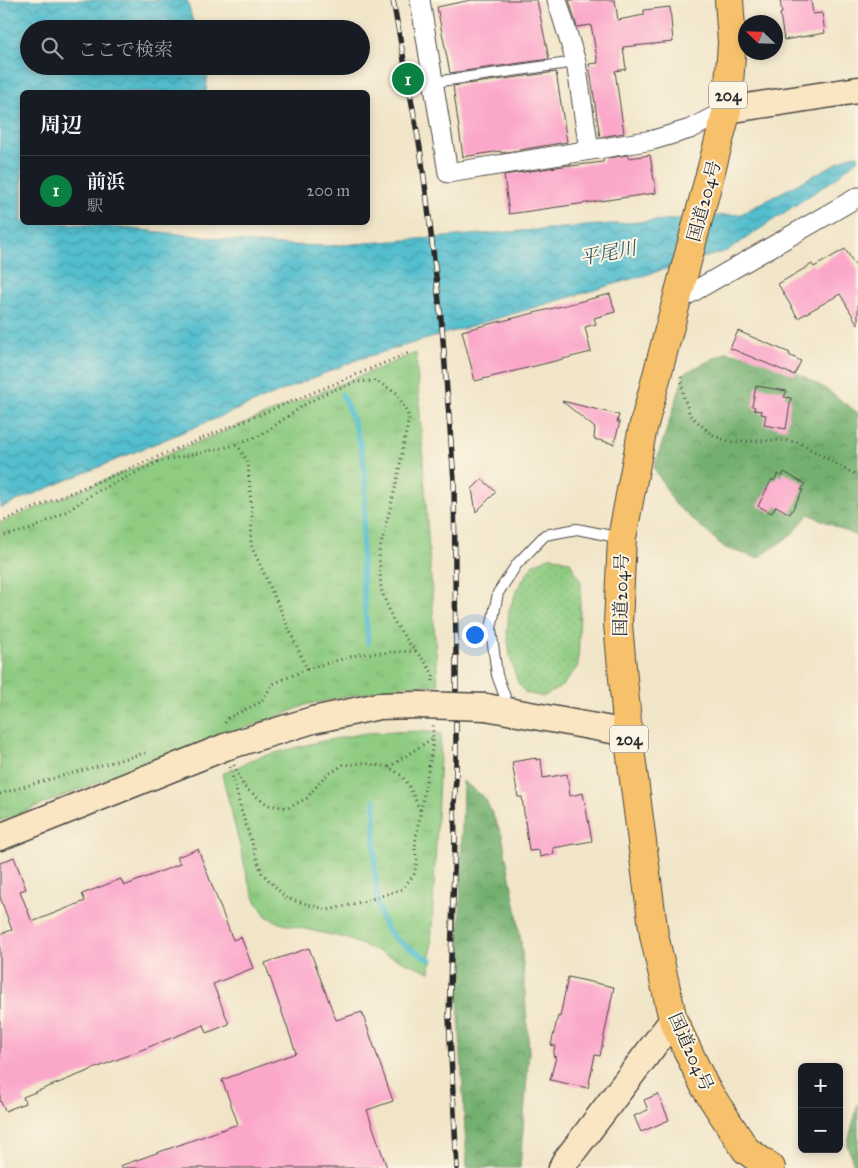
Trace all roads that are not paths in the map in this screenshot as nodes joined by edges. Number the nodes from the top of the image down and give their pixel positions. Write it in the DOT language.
graph roads {
  1 [pos="557,0"];
  2 [pos="729,0"];
  3 [pos="424,1"];
  4 [pos="576,62"];
  5 [pos="434,82"];
  6 [pos="858,90"];
  7 [pos="727,110"];
  8 [pos="590,150"];
  9 [pos="858,197"];
  10 [pos="680,292"];
  11 [pos="622,538"];
  12 [pos="498,709"];
  13 [pos="628,733"];
  14 [pos="0,837"];
  15 [pos="673,1020"];
  16 [pos="562,1168"];
  17 [pos="771,1168"];
  1 -- 4 [label="street"];
  2 -- 7 [label="highway, 国道204号 / 204"];
  3 -- 5 [label="street"];
  4 -- 5 [label="lane"];
  4 -- 8 [label="street"];
  5 -- 8 [label="street"];
  6 -- 7 [label="street"];
  7 -- 8 [label="street"];
  7 -- 10 [label="highway, 国道204号 / 204"];
  9 -- 10 [label="street"];
  10 -- 11 [label="highway, 国道204号 / 204"];
  11 -- 12 [label="lane"];
  11 -- 13 [label="highway, 国道204号 / 204"];
  12 -- 13 [label="street"];
  12 -- 14 [label="street, bridge"];
  13 -- 15 [label="highway, 国道204号 / 204"];
  15 -- 16 [label="street"];
  15 -- 17 [label="highway, 国道204号 / 204"];
}
